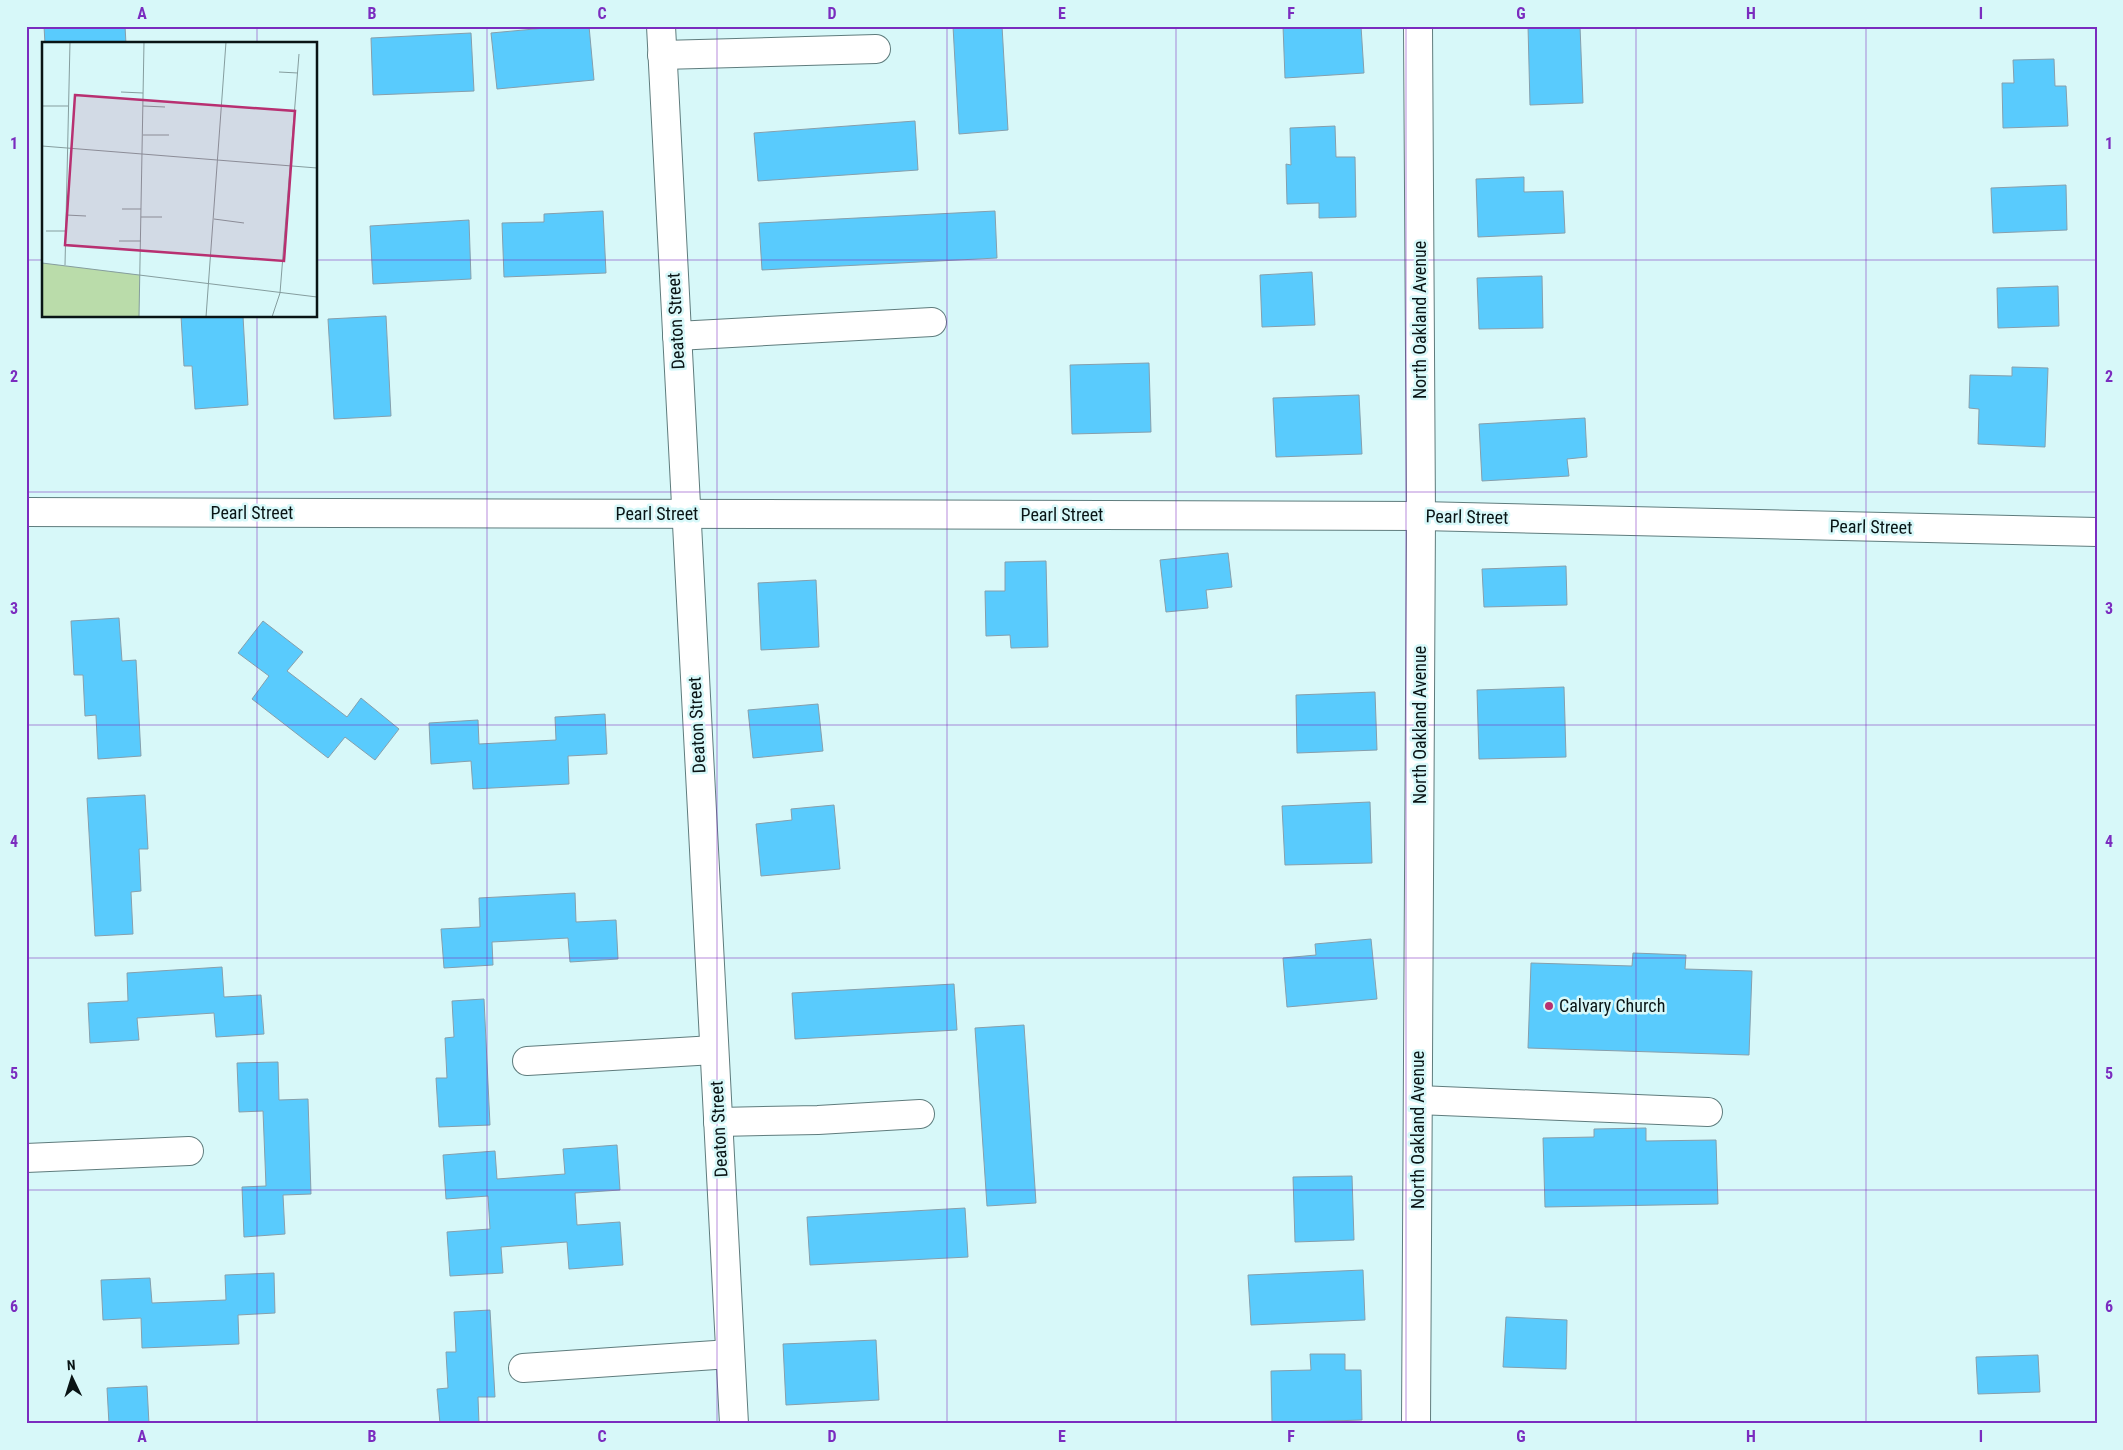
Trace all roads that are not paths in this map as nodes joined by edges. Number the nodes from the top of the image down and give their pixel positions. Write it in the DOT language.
graph roads {
  1 [pos="661,26"];
  2 [pos="1418,26"];
  3 [pos="876,49"];
  4 [pos="662,55"];
  5 [pos="932,322"];
  6 [pos="677,336"];
  7 [pos="26,512"];
  8 [pos="686,514"];
  9 [pos="1421,516"];
  10 [pos="2097,532"];
  11 [pos="714,1050"];
  12 [pos="527,1061"];
  13 [pos="1418,1100"];
  14 [pos="1708,1112"];
  15 [pos="920,1114"];
  16 [pos="718,1122"];
  17 [pos="190,1151"];
  18 [pos="26,1158"];
  19 [pos="730,1354"];
  20 [pos="522,1368"];
  21 [pos="734,1424"];
  22 [pos="1416,1424"];
  1 -- 4 [label="street, Deaton Street"];
  2 -- 9 [label="street, North Oakland Avenue"];
  3 -- 4 [label="street"];
  4 -- 6 [label="street, Deaton Street"];
  5 -- 6 [label="street"];
  6 -- 8 [label="street, Deaton Street"];
  7 -- 8 [label="street, Pearl Street"];
  8 -- 9 [label="street, Pearl Street"];
  8 -- 11 [label="street, Deaton Street"];
  9 -- 10 [label="street, Pearl Street"];
  9 -- 13 [label="street, North Oakland Avenue"];
  11 -- 12 [label="street"];
  11 -- 16 [label="street, Deaton Street"];
  13 -- 14 [label="street"];
  13 -- 22 [label="street, North Oakland Avenue"];
  15 -- 16 [label="street"];
  16 -- 19 [label="street, Deaton Street"];
  17 -- 18 [label="street"];
  19 -- 20 [label="street"];
  19 -- 21 [label="street, Deaton Street"];
}
